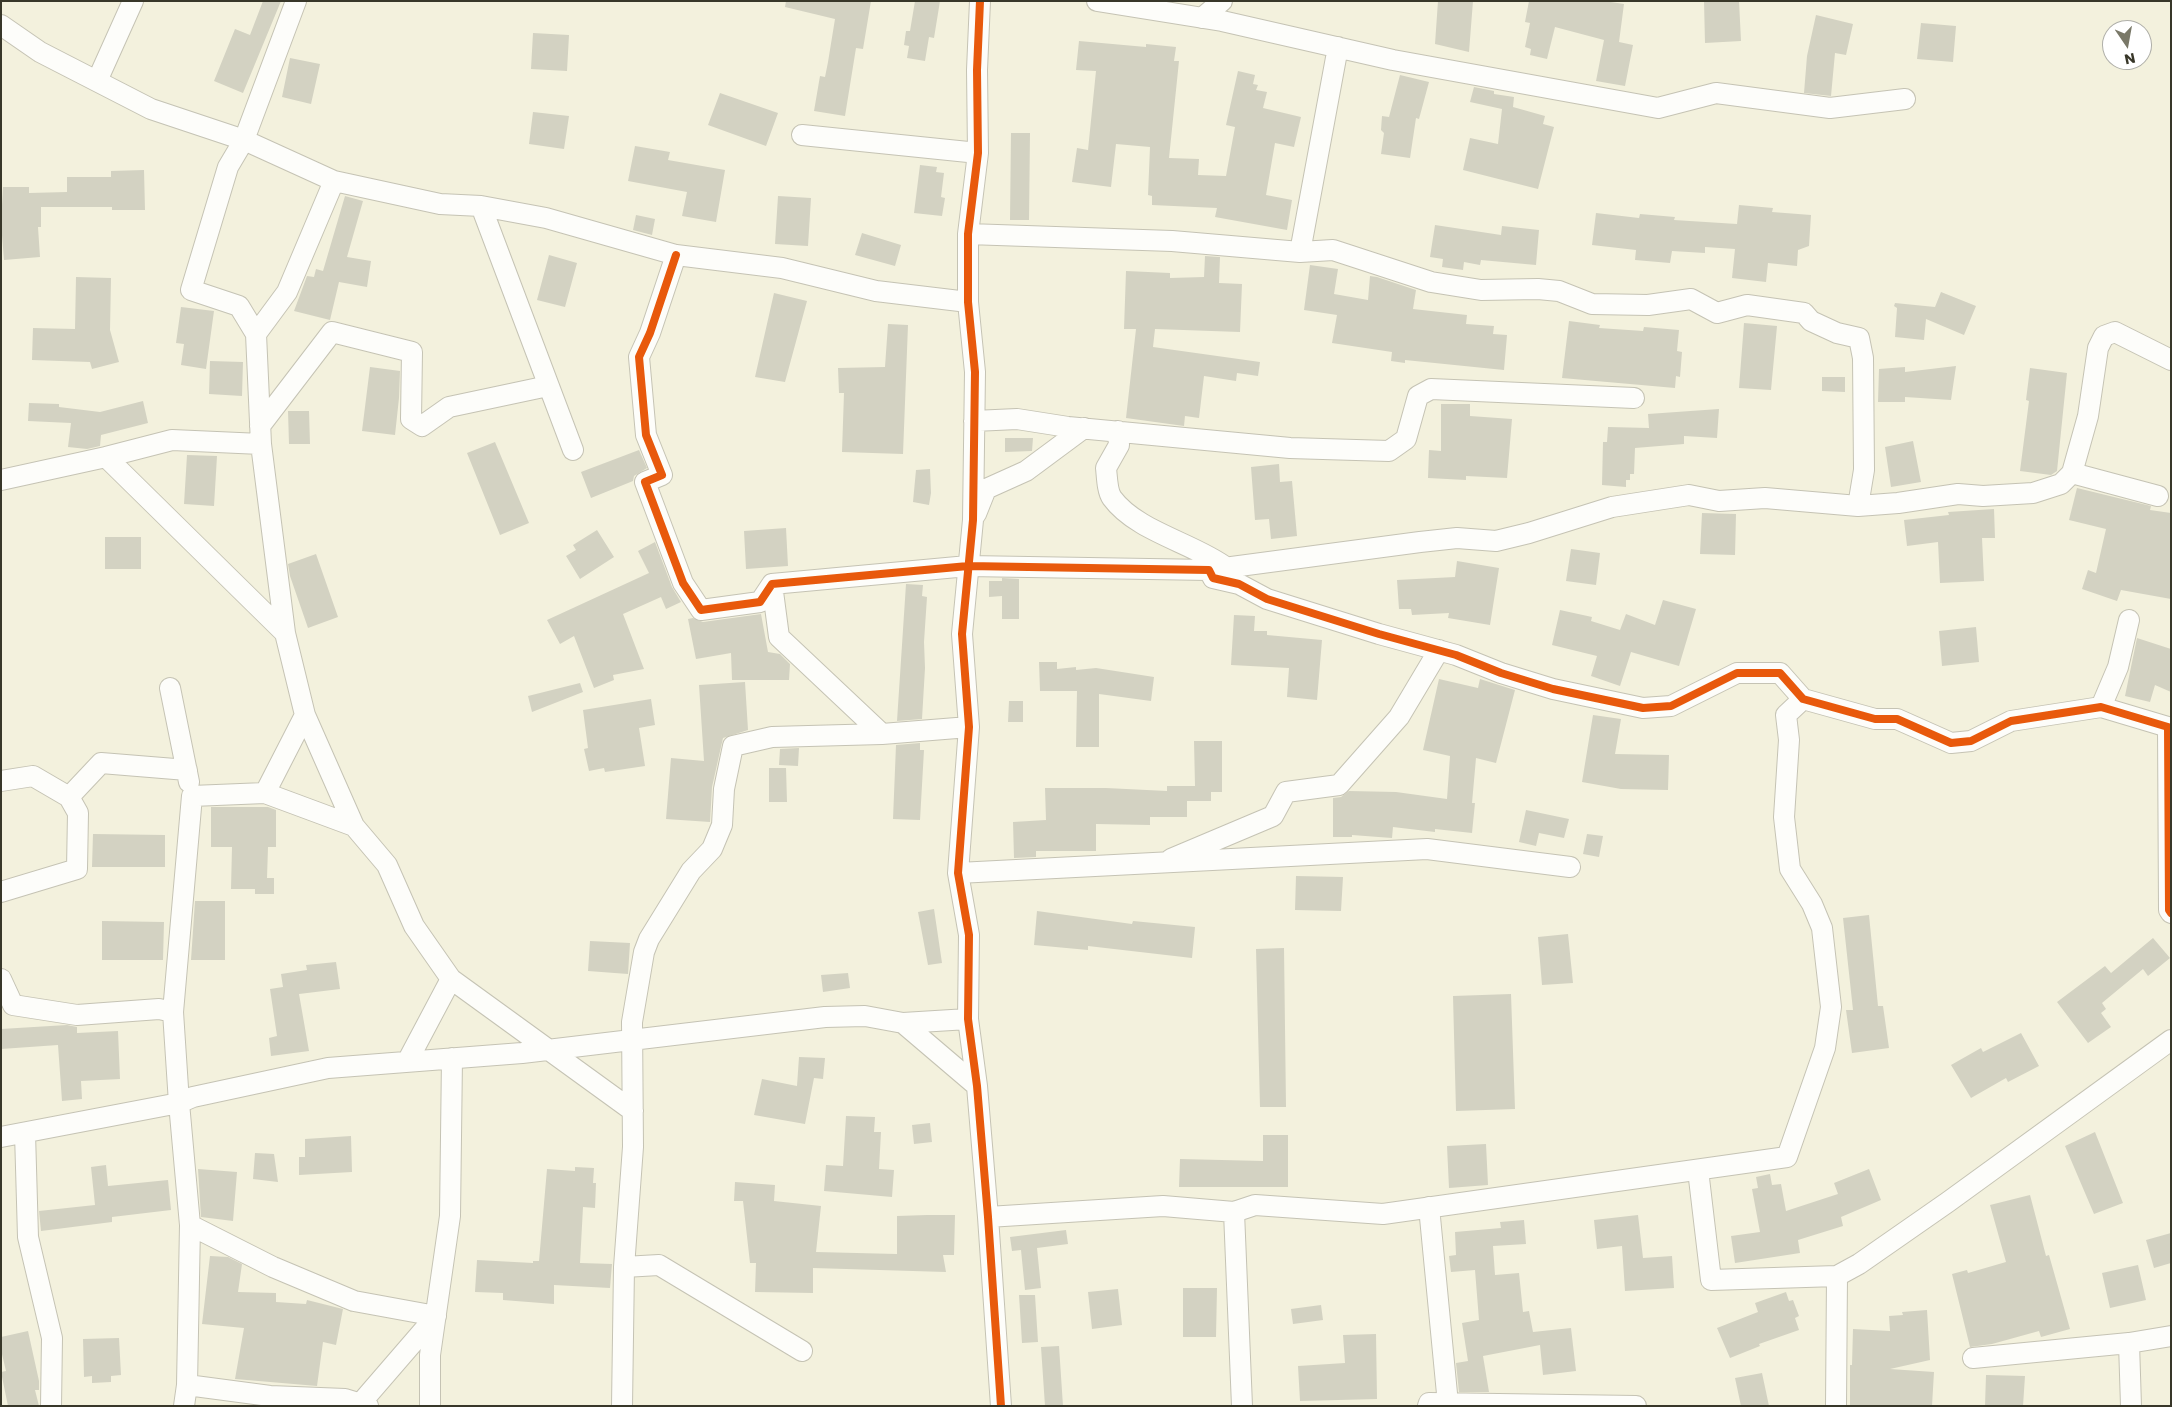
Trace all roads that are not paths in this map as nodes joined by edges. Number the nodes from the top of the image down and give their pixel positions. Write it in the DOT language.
graph roads {
  1 [pos="134,1"];
  2 [pos="296,1"];
  3 [pos="980,1"];
  4 [pos="1097,1"];
  5 [pos="1222,1"];
  6 [pos="1202,18"];
  7 [pos="1,25"];
  8 [pos="1338,47"];
  9 [pos="97,81"];
  10 [pos="1905,99"];
  11 [pos="802,135"];
  12 [pos="244,140"];
  13 [pos="978,153"];
  14 [pos="334,181"];
  15 [pos="481,206"];
  16 [pos="968,234"];
  17 [pos="1300,252"];
  18 [pos="676,255"];
  19 [pos="968,302"];
  20 [pos="256,334"];
  21 [pos="2171,360"];
  22 [pos="548,386"];
  23 [pos="1634,398"];
  24 [pos="974,421"];
  25 [pos="1084,428"];
  26 [pos="1118,432"];
  27 [pos="260,435"];
  28 [pos="573,450"];
  29 [pos="106,457"];
  30 [pos="2072,473"];
  31 [pos="1,480"];
  32 [pos="2158,496"];
  33 [pos="1858,506"];
  34 [pos="973,520"];
  35 [pos="968,566"];
  36 [pos="1218,569"];
  37 [pos="772,584"];
  38 [pos="2129,620"];
  39 [pos="285,633"];
  40 [pos="1438,650"];
  41 [pos="170,688"];
  42 [pos="1804,699"];
  43 [pos="2101,707"];
  44 [pos="305,715"];
  45 [pos="969,726"];
  46 [pos="2169,727"];
  47 [pos="882,734"];
  48 [pos="187,770"];
  49 [pos="1,781"];
  50 [pos="265,793"];
  51 [pos="192,796"];
  52 [pos="69,797"];
  53 [pos="354,826"];
  54 [pos="1158,865"];
  55 [pos="1570,867"];
  56 [pos="958,873"];
  57 [pos="1,892"];
  58 [pos="2171,913"];
  59 [pos="1,979"];
  60 [pos="451,979"];
  61 [pos="173,1012"];
  62 [pos="968,1019"];
  63 [pos="903,1023"];
  64 [pos="2171,1040"];
  65 [pos="633,1041"];
  66 [pos="549,1050"];
  67 [pos="452,1058"];
  68 [pos="407,1062"];
  69 [pos="977,1086"];
  70 [pos="179,1103"];
  71 [pos="633,1111"];
  72 [pos="25,1132"];
  73 [pos="1,1137"];
  74 [pos="1698,1170"];
  75 [pos="1429,1208"];
  76 [pos="1234,1212"];
  77 [pos="988,1217"];
  78 [pos="190,1226"];
  79 [pos="624,1267"];
  80 [pos="1837,1276"];
  81 [pos="436,1316"];
  82 [pos="2171,1336"];
  83 [pos="2129,1343"];
  84 [pos="802,1351"];
  85 [pos="1973,1358"];
  86 [pos="187,1385"];
  87 [pos="364,1405"];
  88 [pos="1438,1405"];
  89 [pos="51,1406"];
  90 [pos="184,1406"];
  91 [pos="430,1406"];
  92 [pos="622,1406"];
  93 [pos="1001,1406"];
  94 [pos="1242,1406"];
  95 [pos="1636,1406"];
  96 [pos="1836,1406"];
  97 [pos="2131,1406"];
  1 -- 9 [label="street"];
  2 -- 12 [label="street"];
  3 -- 13 [label="street"];
  4 -- 6 [label="street"];
  5 -- 6 [label="street"];
  6 -- 8 [label="street"];
  7 -- 9 [label="street"];
  8 -- 10 [label="street"];
  8 -- 17 [label="street"];
  9 -- 12 [label="street"];
  11 -- 13 [label="street"];
  12 -- 14 [label="street"];
  12 -- 20 [label="street"];
  13 -- 16 [label="street"];
  14 -- 15 [label="street"];
  14 -- 20 [label="street"];
  15 -- 18 [label="street"];
  15 -- 22 [label="street"];
  16 -- 17 [label="street"];
  16 -- 19 [label="street"];
  17 -- 33 [label="street"];
  18 -- 19 [label="street"];
  18 -- 37 [label="street"];
  19 -- 24 [label="street"];
  20 -- 27 [label="street"];
  21 -- 30 [label="street"];
  22 -- 27 [label="street"];
  22 -- 28 [label="street"];
  23 -- 26 [label="street"];
  24 -- 25 [label="street"];
  24 -- 34 [label="street"];
  25 -- 26 [label="street"];
  25 -- 34 [label="street"];
  26 -- 36 [label="street"];
  27 -- 29 [label="street"];
  27 -- 39 [label="street"];
  29 -- 31 [label="street"];
  29 -- 39 [label="street"];
  30 -- 32 [label="street"];
  30 -- 33 [label="street"];
  33 -- 36 [label="street"];
  34 -- 35 [label="street"];
  35 -- 36 [label="street"];
  35 -- 37 [label="street"];
  35 -- 45 [label="street"];
  36 -- 40 [label="street"];
  37 -- 47 [label="street"];
  38 -- 43 [label="street"];
  39 -- 44 [label="street"];
  40 -- 42 [label="street"];
  40 -- 54 [label="street"];
  41 -- 48 [label="street"];
  42 -- 43 [label="street"];
  42 -- 74 [label="street"];
  43 -- 46 [label="street"];
  44 -- 50 [label="street"];
  44 -- 53 [label="street"];
  45 -- 47 [label="street"];
  45 -- 56 [label="street"];
  46 -- 58 [label="street"];
  47 -- 65 [label="street"];
  48 -- 51 [label="street"];
  48 -- 52 [label="street"];
  49 -- 52 [label="street"];
  50 -- 51 [label="street"];
  50 -- 53 [label="street"];
  51 -- 61 [label="street"];
  52 -- 57 [label="street"];
  53 -- 60 [label="street"];
  54 -- 55 [label="street"];
  54 -- 56 [label="street"];
  56 -- 62 [label="street"];
  59 -- 61 [label="street"];
  60 -- 66 [label="street"];
  60 -- 68 [label="street"];
  61 -- 70 [label="street"];
  62 -- 63 [label="street"];
  62 -- 69 [label="street"];
  63 -- 65 [label="street"];
  63 -- 69 [label="street"];
  64 -- 80 [label="street"];
  65 -- 66 [label="street"];
  65 -- 71 [label="street"];
  66 -- 67 [label="street"];
  66 -- 71 [label="street"];
  67 -- 68 [label="street"];
  67 -- 81 [label="street"];
  68 -- 70 [label="street"];
  69 -- 77 [label="street"];
  70 -- 72 [label="street"];
  70 -- 78 [label="street"];
  71 -- 79 [label="street"];
  72 -- 73 [label="street"];
  72 -- 89 [label="street"];
  74 -- 75 [label="street"];
  74 -- 80 [label="street"];
  75 -- 76 [label="street"];
  75 -- 88 [label="street"];
  76 -- 77 [label="street"];
  76 -- 94 [label="street"];
  77 -- 93 [label="street"];
  78 -- 81 [label="street"];
  78 -- 86 [label="street"];
  79 -- 84 [label="street"];
  79 -- 92 [label="street"];
  80 -- 96 [label="street"];
  81 -- 87 [label="street"];
  81 -- 91 [label="street"];
  82 -- 83 [label="street"];
  83 -- 85 [label="street"];
  83 -- 97 [label="street"];
  86 -- 87 [label="street"];
  86 -- 90 [label="street"];
  88 -- 95 [label="street"];
}
